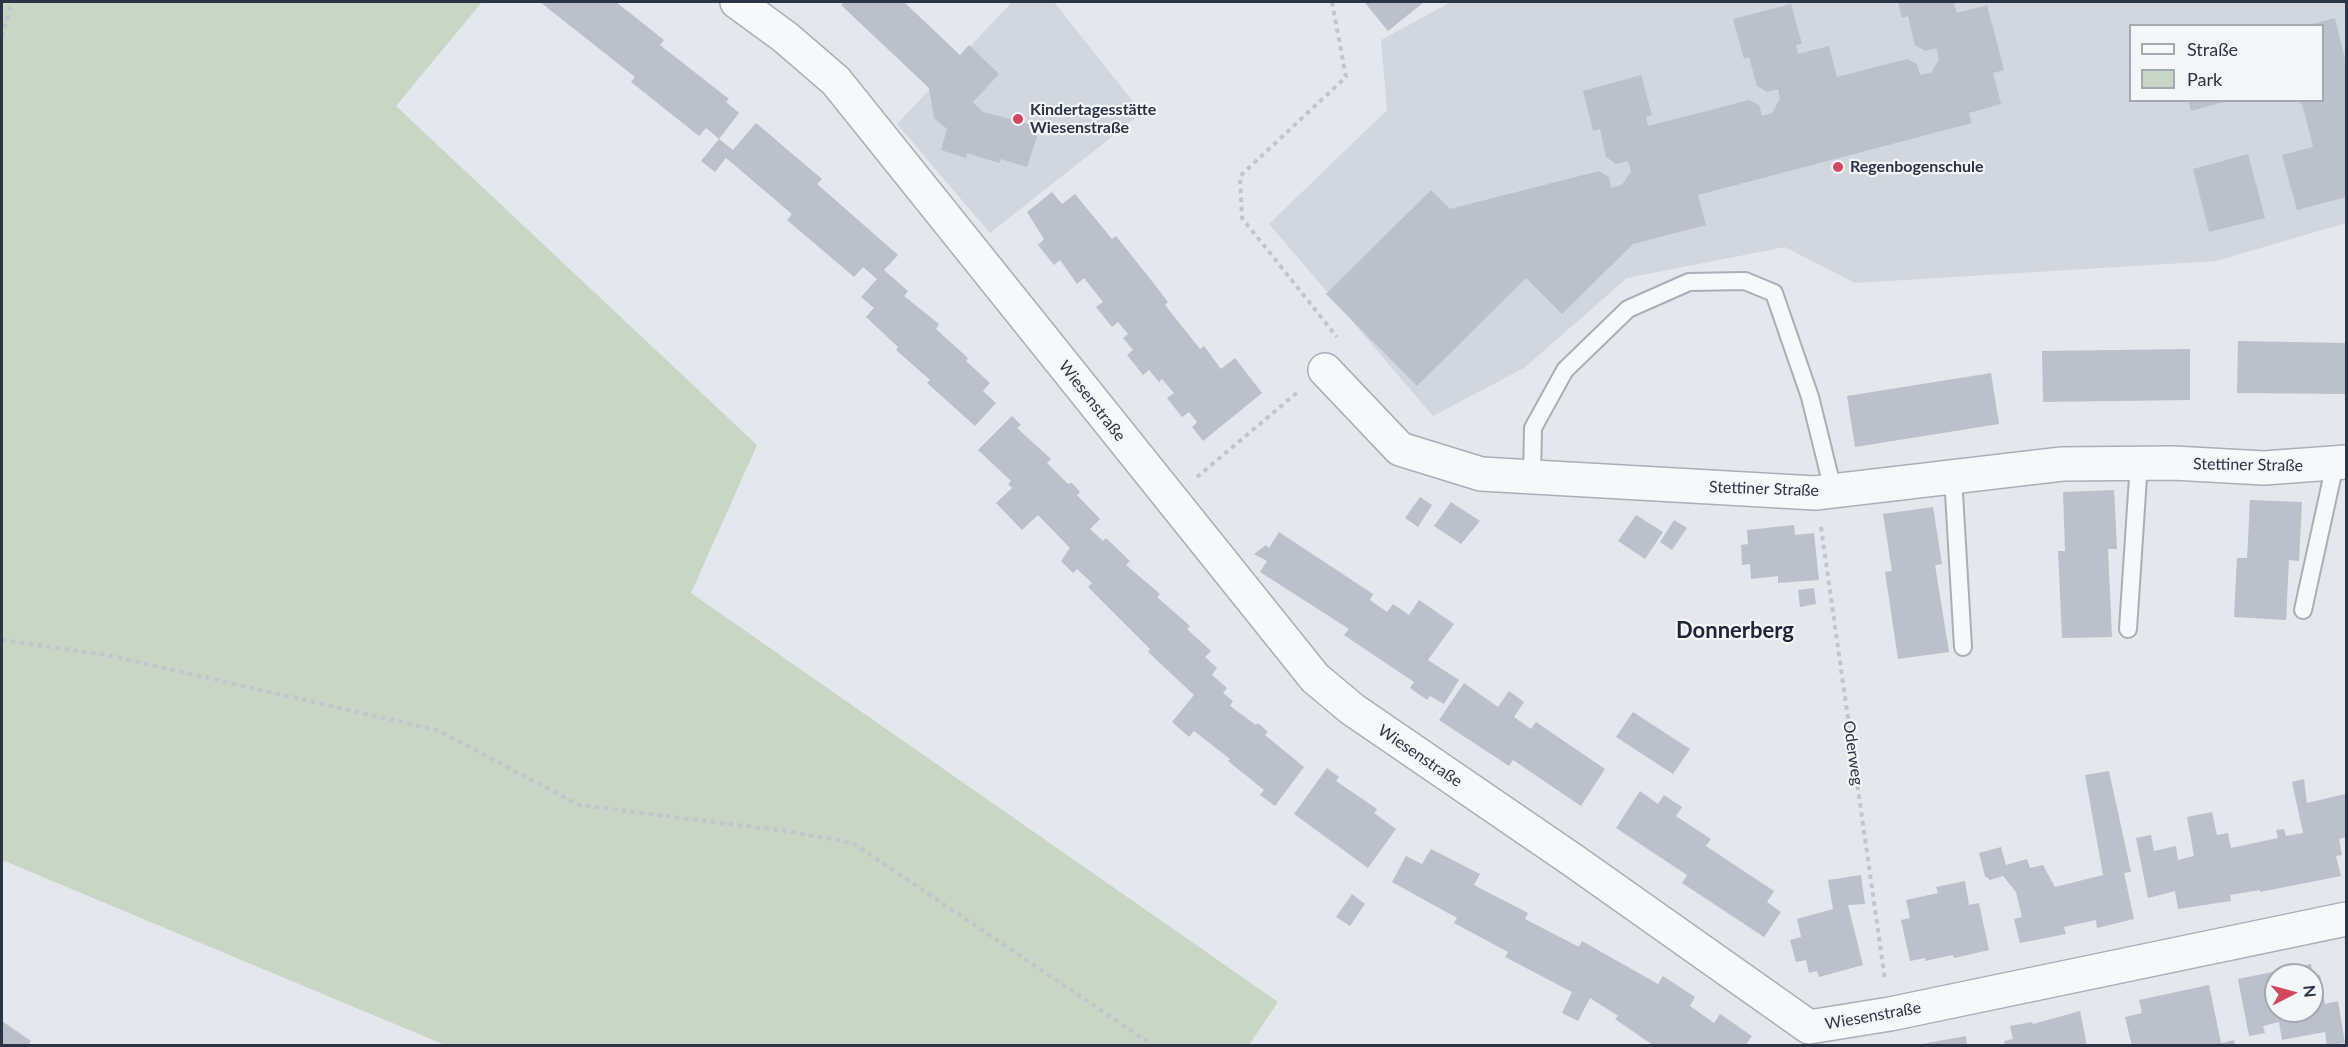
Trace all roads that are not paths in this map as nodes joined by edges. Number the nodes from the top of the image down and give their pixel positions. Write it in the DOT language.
graph roads {
  1 [pos="737,2"];
  2 [pos="1325,370"];
  3 [pos="2139,462"];
  4 [pos="2340,463"];
  5 [pos="1953,476"];
  6 [pos="1532,477"];
  7 [pos="1824,492"];
  8 [pos="2303,610"];
  9 [pos="2128,629"];
  10 [pos="1964,647"];
  11 [pos="2346,920"];
  1 -- 11 [label="street, Wiesenstraße"];
  2 -- 6 [label="street, Stettiner Straße"];
  3 -- 4 [label="street, Stettiner Straße"];
  3 -- 5 [label="street, Stettiner Straße"];
  3 -- 9 [label="lane"];
  4 -- 8 [label="lane"];
  5 -- 7 [label="street, Stettiner Straße"];
  5 -- 10 [label="lane"];
  6 -- 7 [label="street, Stettiner Straße"];
  6 -- 7 [label="lane"];
}
